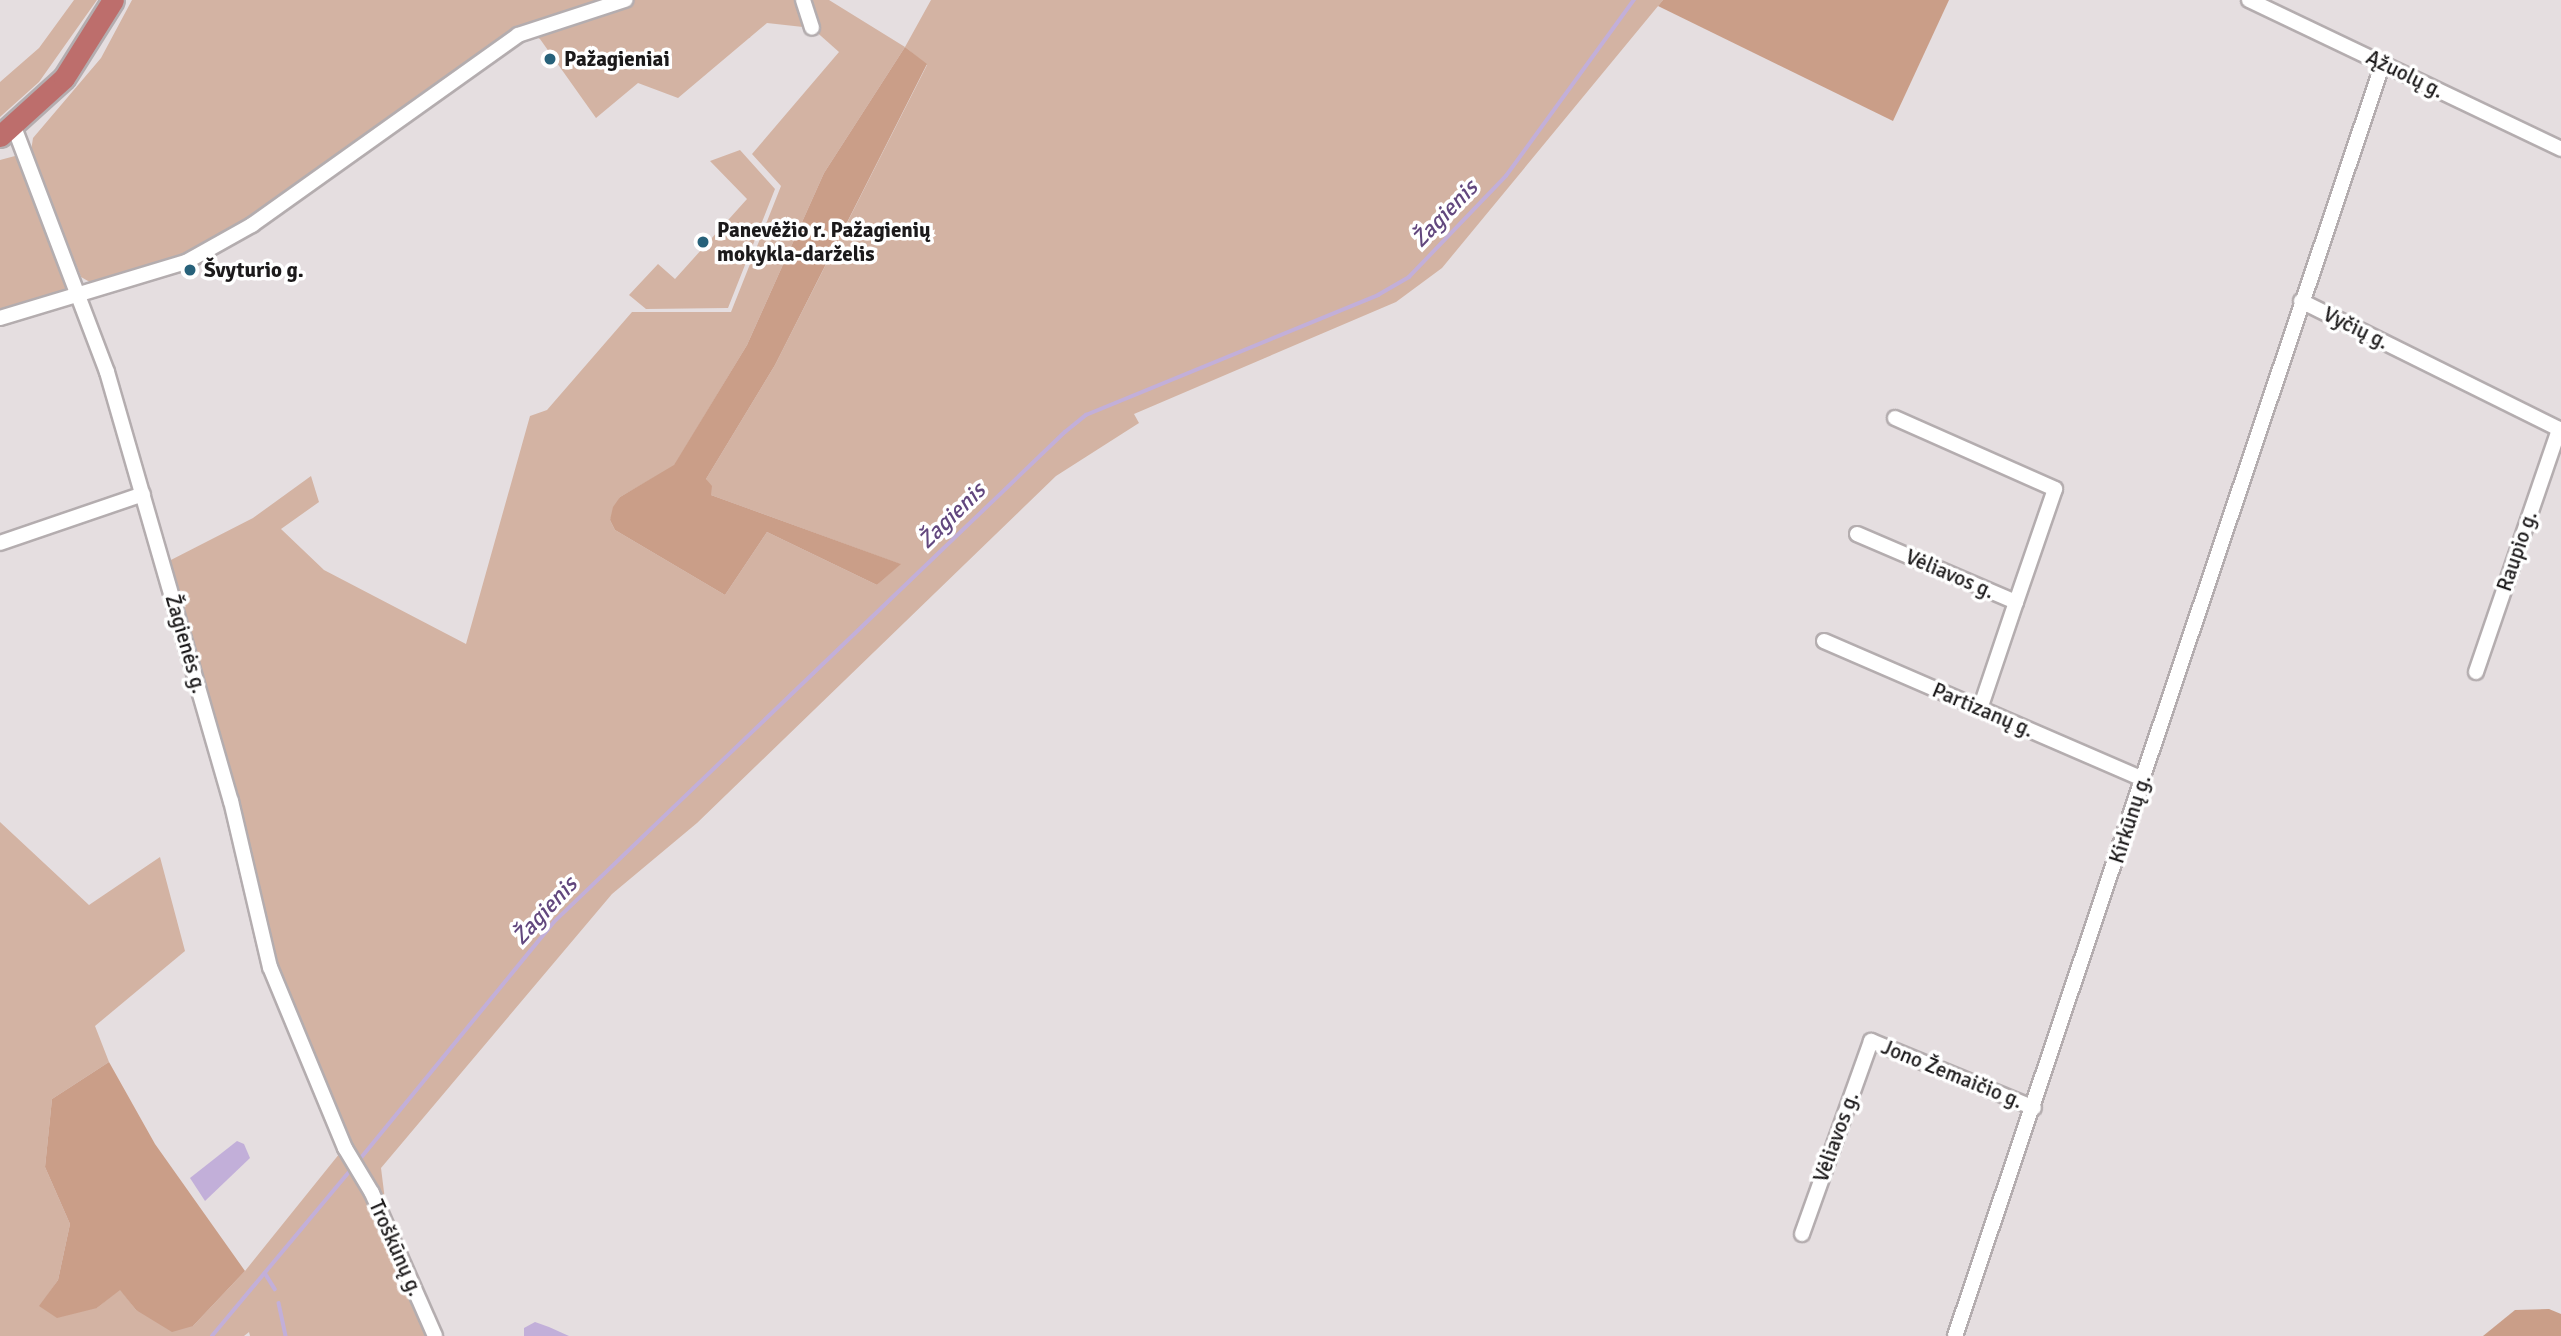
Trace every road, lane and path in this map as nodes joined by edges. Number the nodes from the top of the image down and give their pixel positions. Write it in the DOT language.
graph roads {
  1 [pos="113,0"];
  2 [pos="625,0"];
  3 [pos="803,0"];
  4 [pos="2251,0"];
  5 [pos="812,28"];
  6 [pos="2383,63"];
  7 [pos="5,133"];
  8 [pos="2561,149"];
  9 [pos="78,298"];
  10 [pos="2301,301"];
  11 [pos="0,318"];
  12 [pos="1895,418"];
  13 [pos="2560,430"];
  14 [pos="143,494"];
  15 [pos="1857,534"];
  16 [pos="0,543"];
  17 [pos="2016,602"];
  18 [pos="1824,641"];
  19 [pos="2476,672"];
  20 [pos="1980,709"];
  21 [pos="2143,779"];
  22 [pos="1871,1041"];
  23 [pos="2034,1108"];
  24 [pos="353,1161"];
  25 [pos="1802,1234"];
  26 [pos="435,1336"];
  27 [pos="1955,1336"];
  1 -- 7 [label="highway"];
  2 -- 9 [label="street"];
  3 -- 5 [label="street"];
  4 -- 6 [label="street, Ąžuolų g."];
  6 -- 8 [label="street, Ąžuolų g."];
  6 -- 10 [label="street, Vyčių g."];
  7 -- 9 [label="street, Žagienės g."];
  9 -- 11 [label="street"];
  9 -- 14 [label="street, Žagienės g."];
  10 -- 13 [label="street, Vyčių g."];
  10 -- 21 [label="street, Kirkūnų g."];
  12 -- 17 [label="street"];
  13 -- 19 [label="street, Raupio g."];
  14 -- 16 [label="street"];
  14 -- 24 [label="street, Žagienės g."];
  15 -- 17 [label="street, Vėliavos g."];
  17 -- 20 [label="street, Vėliavos g."];
  18 -- 20 [label="street, Partizanų g."];
  20 -- 21 [label="street, Partizanų g."];
  21 -- 23 [label="street, Kirkūnų g."];
  22 -- 23 [label="street, Jono Žemaičio g."];
  22 -- 25 [label="street, Vėliavos g."];
  23 -- 27 [label="street, Kirkūnų g."];
  24 -- 26 [label="street, Troškūnų g."];
}
